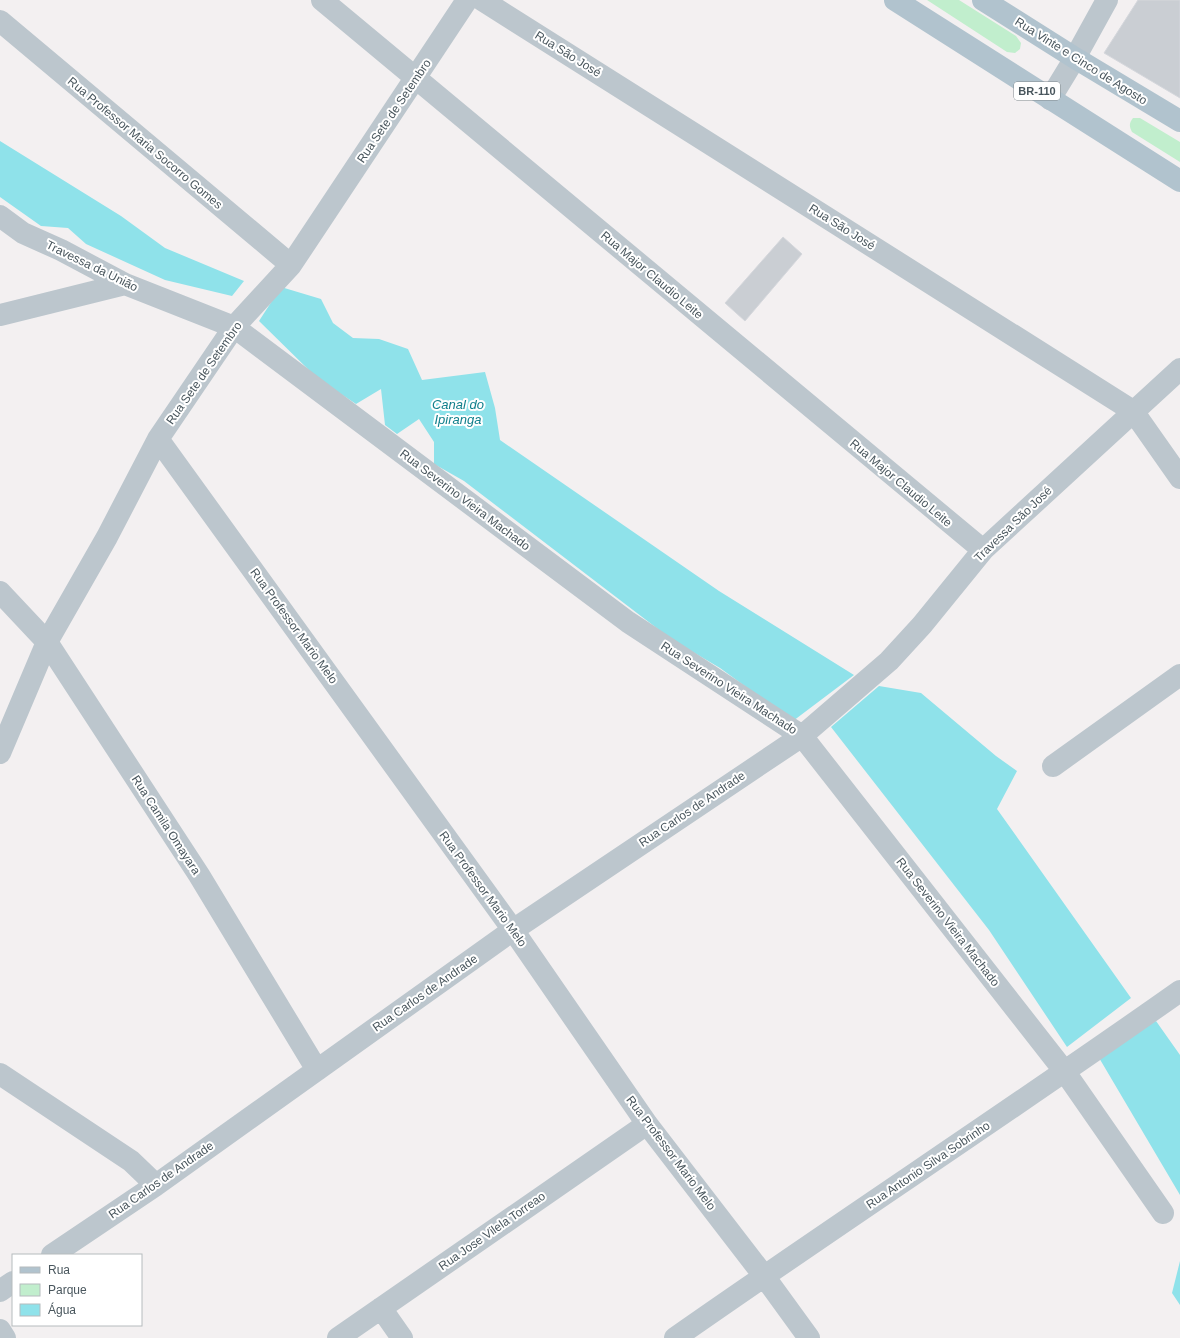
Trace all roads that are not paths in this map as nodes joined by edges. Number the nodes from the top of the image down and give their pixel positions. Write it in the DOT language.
graph roads {
  1 [pos="322,0"];
  2 [pos="467,0"];
  3 [pos="482,0"];
  4 [pos="895,0"];
  5 [pos="983,0"];
  6 [pos="1107,0"];
  7 [pos="0,21"];
  8 [pos="1075,58"];
  9 [pos="416,79"];
  10 [pos="1050,99"];
  11 [pos="1180,121"];
  12 [pos="1180,181"];
  13 [pos="0,216"];
  14 [pos="291,265"];
  15 [pos="125,284"];
  16 [pos="0,315"];
  17 [pos="241,319"];
  18 [pos="1180,369"];
  19 [pos="1133,411"];
  20 [pos="158,439"];
  21 [pos="1180,478"];
  22 [pos="983,550"];
  23 [pos="0,592"];
  24 [pos="47,642"];
  25 [pos="1180,676"];
  26 [pos="802,736"];
  27 [pos="0,753"];
  28 [pos="1053,766"];
  29 [pos="513,930"];
  30 [pos="1180,991"];
  31 [pos="317,1070"];
  32 [pos="1065,1072"];
  33 [pos="0,1074"];
  34 [pos="647,1124"];
  35 [pos="156,1185"];
  36 [pos="1163,1213"];
  37 [pos="53,1254"];
  38 [pos="764,1276"];
  39 [pos="12,1283"];
  40 [pos="0,1291"];
  41 [pos="381,1308"];
  42 [pos="0,1330"];
  43 [pos="5,1338"];
  44 [pos="338,1338"];
  45 [pos="402,1338"];
  46 [pos="675,1338"];
  47 [pos="809,1338"];
  1 -- 9 [label="street, Rua Major Claudio Leite"];
  2 -- 9 [label="street, Rua Sete de Setembro"];
  3 -- 19 [label="street, Rua São José"];
  4 -- 10 [label="main road, BR-110"];
  5 -- 8 [label="main road, Rua Vinte e Cinco de Agosto"];
  6 -- 8 [label="street"];
  7 -- 14 [label="street, Rua Professor Maria Socorro Gomes"];
  8 -- 10 [label="street"];
  8 -- 11 [label="main road, Rua Vinte e Cinco de Agosto"];
  9 -- 14 [label="street, Rua Sete de Setembro"];
  9 -- 22 [label="street, Rua Major Claudio Leite"];
  10 -- 12 [label="main road, BR-110"];
  13 -- 15 [label="street, Travessa da União"];
  14 -- 17 [label="street, Rua Sete de Setembro"];
  15 -- 16 [label="street"];
  15 -- 17 [label="street, Travessa da União"];
  17 -- 20 [label="street, Rua Sete de Setembro"];
  17 -- 26 [label="street, Rua Severino Vieira Machado"];
  18 -- 19 [label="street, Travessa São José"];
  19 -- 21 [label="street, Rua São José"];
  19 -- 22 [label="street, Travessa São José"];
  20 -- 24 [label="street, Rua Sete de Setembro"];
  20 -- 29 [label="street, Rua Professor Mario Melo"];
  22 -- 26 [label="street, Travessa São José"];
  23 -- 24 [label="street, Rua Camila Omayara"];
  24 -- 27 [label="street, Rua Sete de Setembro"];
  24 -- 31 [label="street, Rua Camila Omayara"];
  25 -- 28 [label="street"];
  26 -- 29 [label="street, Rua Carlos de Andrade"];
  26 -- 32 [label="street, Rua Severino Vieira Machado"];
  29 -- 31 [label="street, Rua Carlos de Andrade"];
  29 -- 34 [label="street, Rua Professor Mario Melo"];
  30 -- 32 [label="street, Rua Antonio Silva Sobrinho"];
  31 -- 35 [label="street, Rua Carlos de Andrade"];
  32 -- 36 [label="street, Rua Severino Vieira Machado"];
  32 -- 38 [label="street, Rua Antonio Silva Sobrinho"];
  33 -- 35 [label="street"];
  34 -- 38 [label="street, Rua Professor Mario Melo"];
  34 -- 41 [label="street, Rua Jose Vilela Torreao"];
  35 -- 37 [label="street, Rua Carlos de Andrade"];
  38 -- 46 [label="street, Rua Antonio Silva Sobrinho"];
  38 -- 47 [label="street, Rua Professor Mario Melo"];
  39 -- 40 [label="street"];
  41 -- 44 [label="street, Rua Jose Vilela Torreao"];
  41 -- 45 [label="street"];
  42 -- 43 [label="street"];
}
